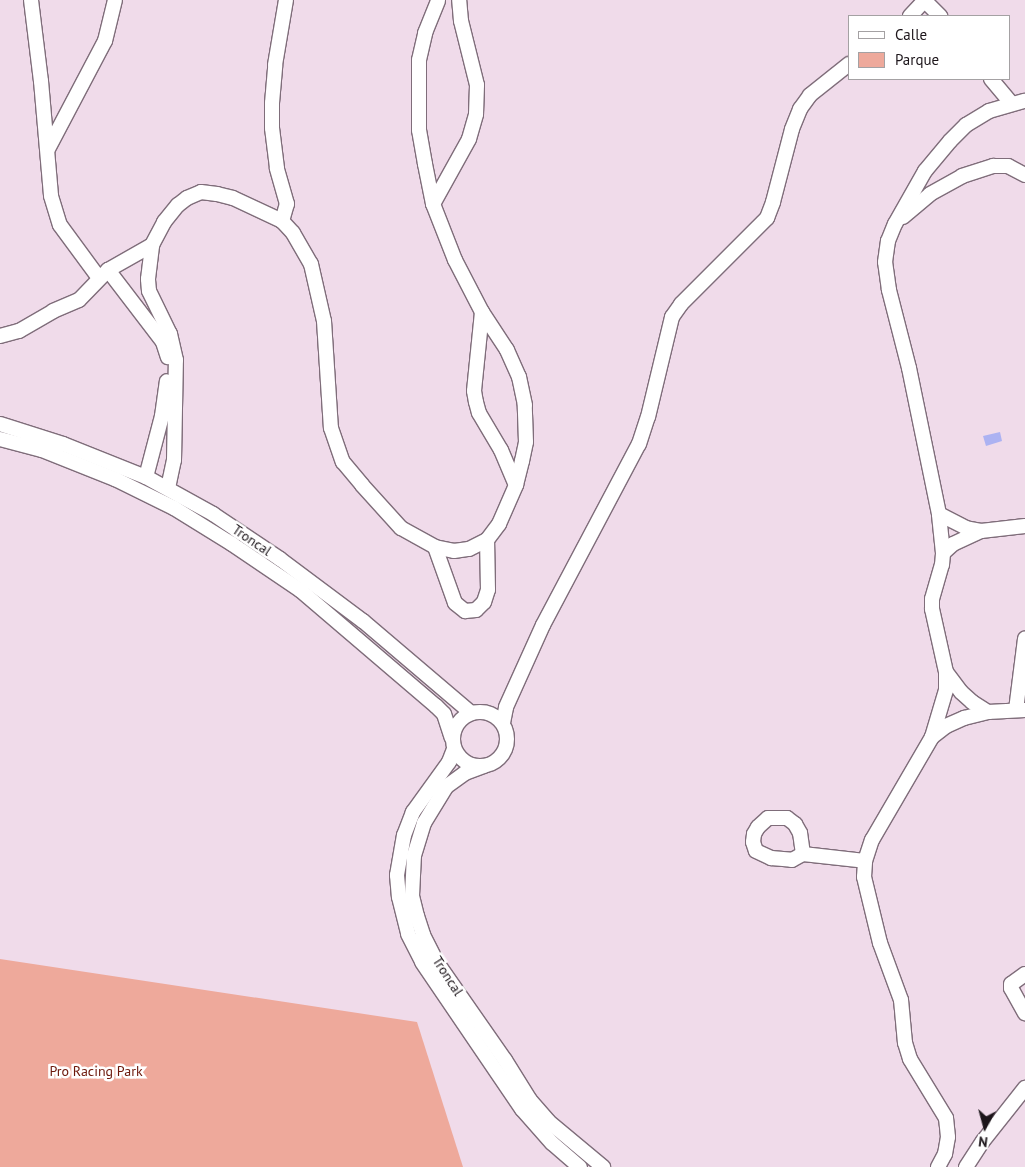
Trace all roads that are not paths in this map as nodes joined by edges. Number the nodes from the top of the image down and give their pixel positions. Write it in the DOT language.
graph roads {
  1 [pos="32,0"];
  2 [pos="115,0"];
  3 [pos="286,0"];
  4 [pos="438,0"];
  5 [pos="460,0"];
  6 [pos="924,0"];
  7 [pos="911,15"];
  8 [pos="939,15"];
  9 [pos="848,65"];
  10 [pos="992,80"];
  11 [pos="1025,101"];
  12 [pos="1011,103"];
  13 [pos="47,152"];
  14 [pos="1025,174"];
  15 [pos="434,204"];
  16 [pos="282,221"];
  17 [pos="895,224"];
  18 [pos="152,245"];
  19 [pos="104,274"];
  20 [pos="482,312"];
  21 [pos="0,336"];
  22 [pos="0,424"];
  23 [pos="0,439"];
  24 [pos="146,478"];
  25 [pos="516,485"];
  26 [pos="168,488"];
  27 [pos="939,514"];
  28 [pos="1025,526"];
  29 [pos="981,531"];
  30 [pos="487,540"];
  31 [pos="435,547"];
  32 [pos="943,553"];
  33 [pos="1025,639"];
  34 [pos="946,672"];
  35 [pos="515,688"];
  36 [pos="1020,710"];
  37 [pos="487,712"];
  38 [pos="988,712"];
  39 [pos="471,713"];
  40 [pos="503,723"];
  41 [pos="932,738"];
  42 [pos="453,743"];
  43 [pos="484,766"];
  44 [pos="803,854"];
  45 [pos="865,861"];
  46 [pos="1025,974"];
  47 [pos="1025,1013"];
  48 [pos="1025,1088"];
  49 [pos="580,1167"];
  50 [pos="603,1167"];
  51 [pos="938,1167"];
  52 [pos="966,1167"];
  1 -- 13 [label="street"];
  2 -- 13 [label="street"];
  3 -- 16 [label="street"];
  4 -- 15 [label="street"];
  5 -- 15 [label="street"];
  6 -- 7 [label="street"];
  6 -- 8 [label="street"];
  9 -- 35 [label="street"];
  10 -- 12 [label="street"];
  11 -- 12 [label="street"];
  12 -- 17 [label="street"];
  13 -- 19 [label="street"];
  14 -- 17 [label="street"];
  15 -- 20 [label="street"];
  16 -- 18 [label="street"];
  16 -- 31 [label="street"];
  17 -- 27 [label="street"];
  18 -- 19 [label="street"];
  18 -- 26 [label="street"];
  19 -- 21 [label="street"];
  19 -- 24 [label="street"];
  20 -- 25 [label="street"];
  20 -- 25 [label="street"];
  22 -- 24 [label="street, Troncal"];
  23 -- 42 [label="street, Troncal"];
  24 -- 26 [label="street, Troncal"];
  25 -- 30 [label="street"];
  26 -- 39 [label="street, Troncal"];
  27 -- 29 [label="street"];
  27 -- 32 [label="street"];
  28 -- 29 [label="street"];
  29 -- 32 [label="street"];
  30 -- 31 [label="street"];
  30 -- 31 [label="street"];
  32 -- 34 [label="street"];
  33 -- 36 [label="street"];
  34 -- 38 [label="street"];
  34 -- 41 [label="street"];
  35 -- 37 [label="street"];
  35 -- 40 [label="street"];
  36 -- 38 [label="street"];
  37 -- 39 [label="street"];
  37 -- 40 [label="street"];
  38 -- 41 [label="street"];
  39 -- 42 [label="street, Troncal"];
  40 -- 43 [label="street, Troncal"];
  41 -- 45 [label="street"];
  42 -- 43 [label="street"];
  42 -- 49 [label="street, Troncal"];
  43 -- 50 [label="street, Troncal"];
  44 -- 45 [label="street"];
  45 -- 51 [label="street"];
  46 -- 47 [label="street"];
  48 -- 52 [label="street"];
}
